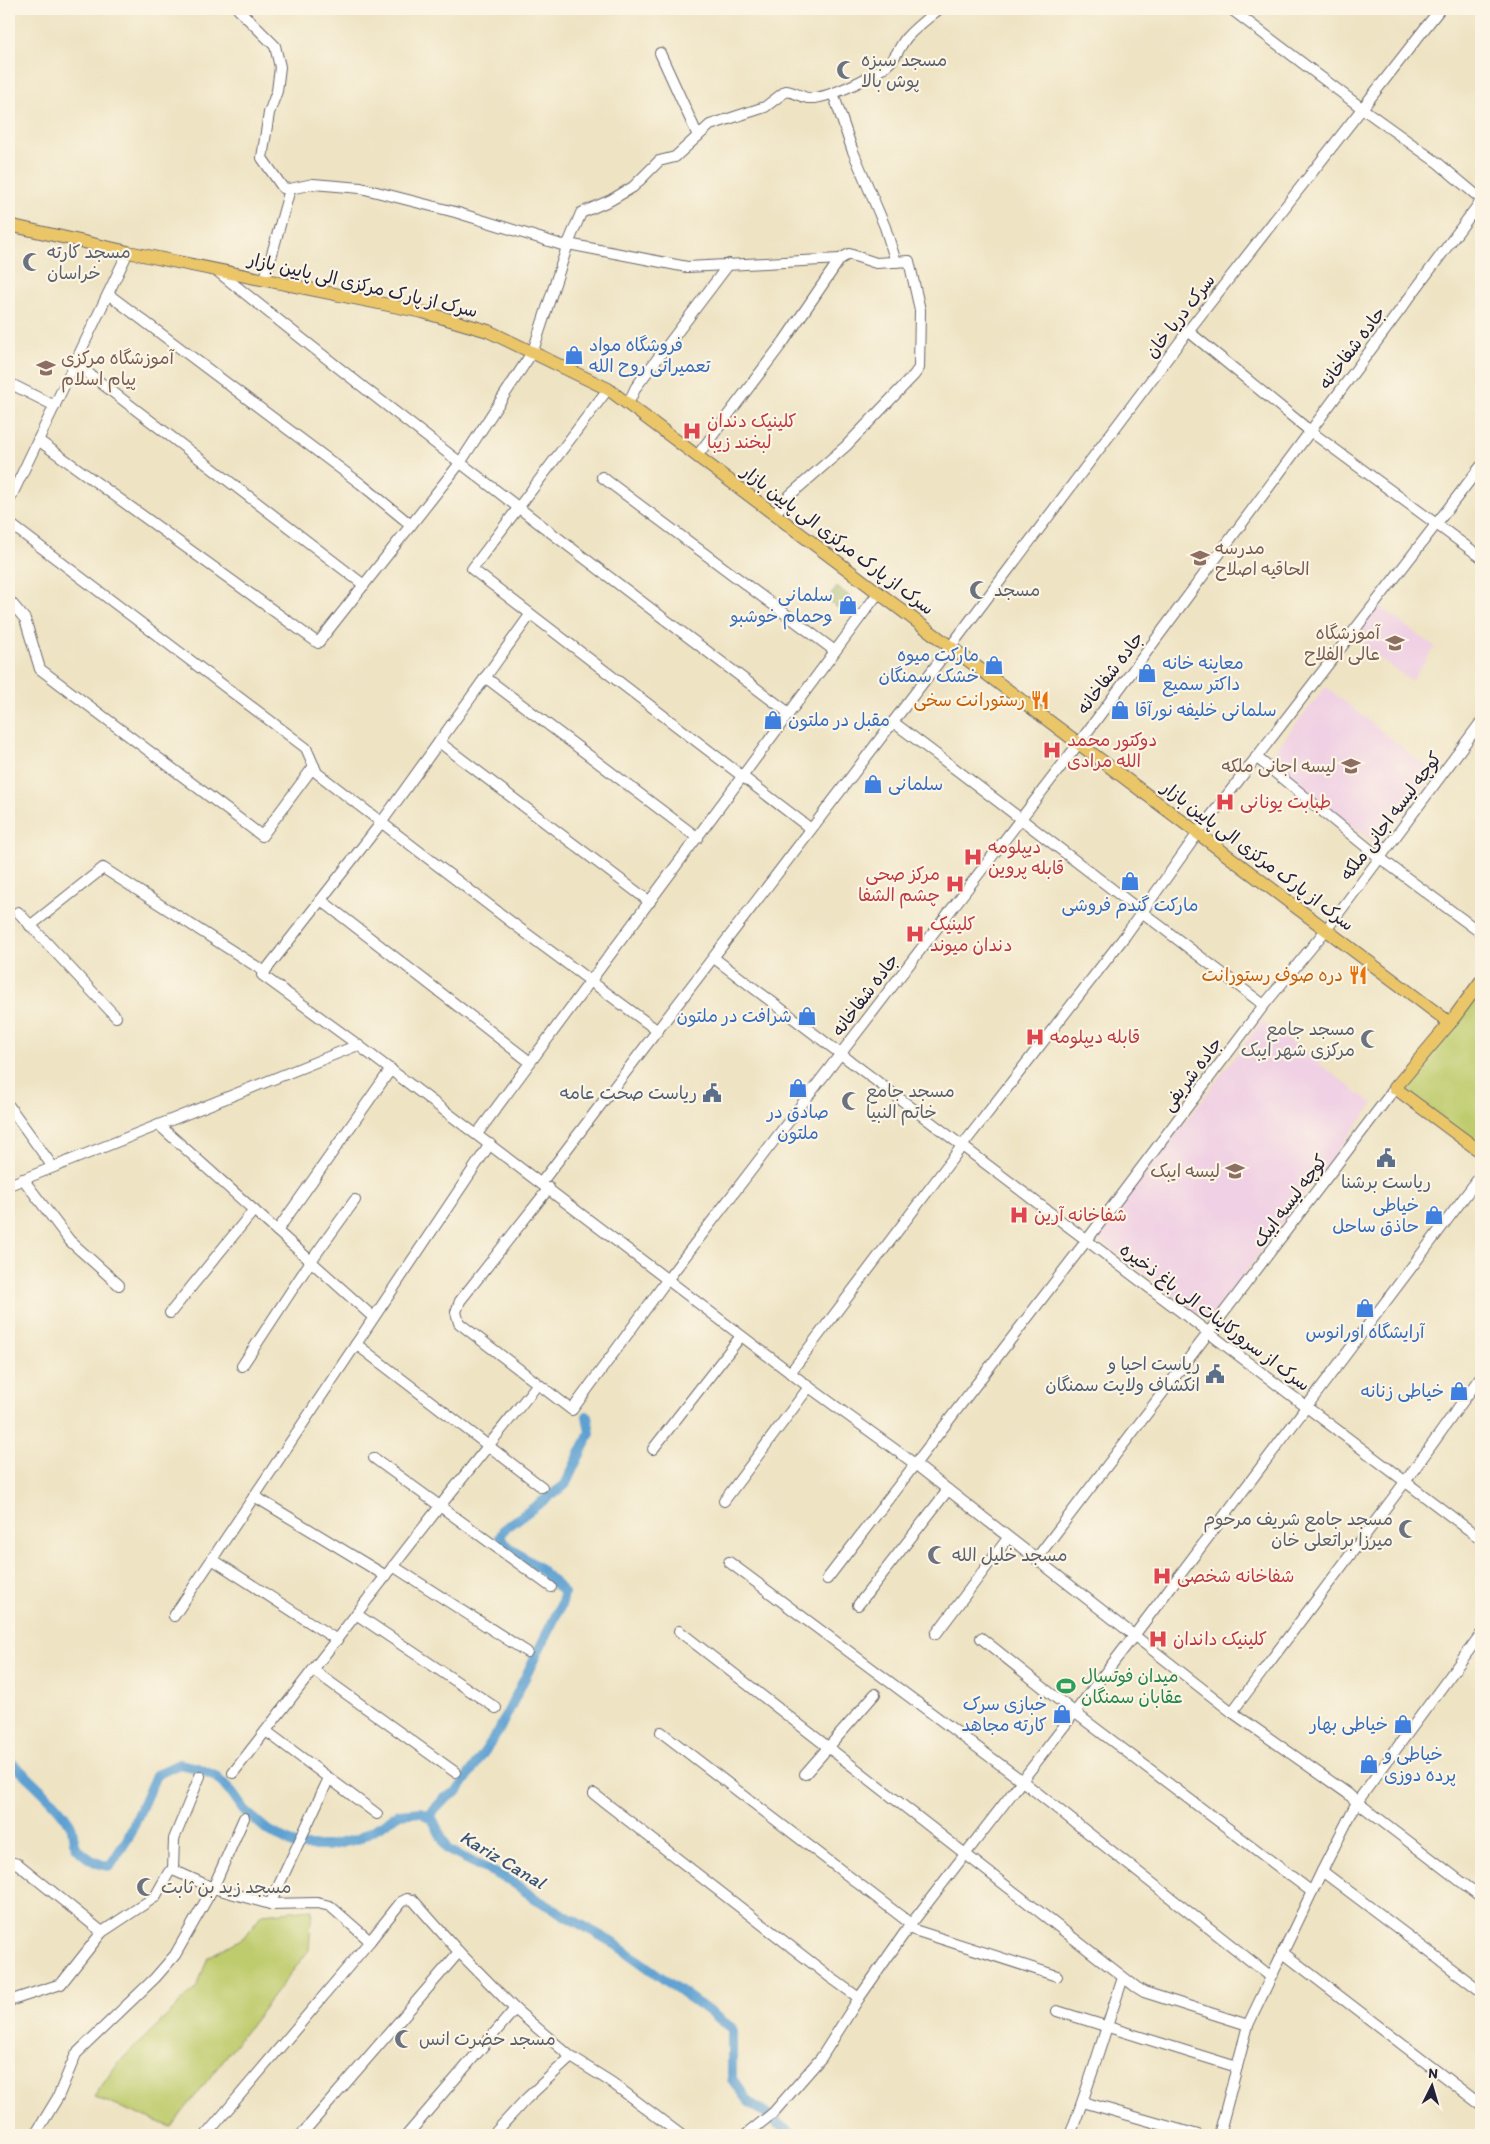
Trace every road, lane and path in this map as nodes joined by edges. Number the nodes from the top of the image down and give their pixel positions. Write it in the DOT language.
graph roads {
  1 [pos="238,9"];
  2 [pos="939,9"];
  3 [pos="1231,9"];
  4 [pos="1440,9"];
  5 [pos="660,53"];
  6 [pos="833,93"];
  7 [pos="1363,109"];
  8 [pos="698,136"];
  9 [pos="290,189"];
  10 [pos="1481,200"];
  11 [pos="9,225"];
  12 [pos="568,244"];
  13 [pos="128,252"];
  14 [pos="840,260"];
  15 [pos="896,262"];
  16 [pos="729,264"];
  17 [pos="215,270"];
  18 [pos="264,279"];
  19 [pos="108,294"];
  20 [pos="1188,331"];
  21 [pos="533,352"];
  22 [pos="75,363"];
  23 [pos="9,383"];
  24 [pos="608,389"];
  25 [pos="628,404"];
  26 [pos="55,406"];
  27 [pos="1310,431"];
  28 [pos="38,440"];
  29 [pos="697,456"];
  30 [pos="460,463"];
  31 [pos="1481,466"];
  32 [pos="602,477"];
  33 [pos="9,499"];
  34 [pos="518,508"];
  35 [pos="775,514"];
  36 [pos="9,523"];
  37 [pos="411,525"];
  38 [pos="1437,525"];
  39 [pos="1481,557"];
  40 [pos="364,584"];
  41 [pos="879,592"];
  42 [pos="9,600"];
  43 [pos="530,615"];
  44 [pos="951,646"];
  45 [pos="835,651"];
  46 [pos="486,677"];
  47 [pos="789,713"];
  48 [pos="893,722"];
  49 [pos="1481,722"];
  50 [pos="439,742"];
  51 [pos="1078,743"];
  52 [pos="1256,757"];
  53 [pos="314,766"];
  54 [pos="743,777"];
  55 [pos="1021,818"];
  56 [pos="381,823"];
  57 [pos="811,829"];
  58 [pos="1198,833"];
  59 [pos="698,838"];
  60 [pos="1380,858"];
  61 [pos="321,900"];
  62 [pos="650,902"];
  63 [pos="18,912"];
  64 [pos="1142,913"];
  65 [pos="30,926"];
  66 [pos="1326,930"];
  67 [pos="1481,933"];
  68 [pos="714,958"];
  69 [pos="265,972"];
  70 [pos="590,980"];
  71 [pos="1481,982"];
  72 [pos="1264,1005"];
  73 [pos="116,1017"];
  74 [pos="1450,1023"];
  75 [pos="658,1030"];
  76 [pos="358,1045"];
  77 [pos="841,1054"];
  78 [pos="530,1062"];
  79 [pos="390,1069"];
  80 [pos="1396,1088"];
  81 [pos="9,1106"];
  82 [pos="159,1125"];
  83 [pos="477,1134"];
  84 [pos="490,1144"];
  85 [pos="962,1146"];
  86 [pos="1481,1152"];
  87 [pos="53,1167"];
  88 [pos="1481,1175"];
  89 [pos="23,1180"];
  90 [pos="9,1185"];
  91 [pos="545,1185"];
  92 [pos="355,1200"];
  93 [pos="254,1210"];
  94 [pos="277,1231"];
  95 [pos="1087,1240"];
  96 [pos="311,1262"];
  97 [pos="668,1280"];
  98 [pos="119,1285"];
  99 [pos="170,1313"];
  100 [pos="374,1318"];
  101 [pos="1210,1333"];
  102 [pos="741,1336"];
  103 [pos="356,1344"];
  104 [pos="242,1366"];
  105 [pos="790,1373"];
  106 [pos="1481,1376"];
  107 [pos="537,1385"];
  108 [pos="809,1387"];
  109 [pos="1307,1407"];
  110 [pos="489,1445"];
  111 [pos="653,1449"];
  112 [pos="374,1458"];
  113 [pos="915,1464"];
  114 [pos="1405,1482"];
  115 [pos="542,1487"];
  116 [pos="948,1490"];
  117 [pos="254,1496"];
  118 [pos="724,1501"];
  119 [pos="440,1506"];
  120 [pos="1008,1538"];
  121 [pos="1481,1539"];
  122 [pos="212,1559"];
  123 [pos="1036,1559"];
  124 [pos="729,1562"];
  125 [pos="393,1566"];
  126 [pos="386,1576"];
  127 [pos="827,1579"];
  128 [pos="551,1587"];
  129 [pos="858,1605"];
  130 [pos="356,1614"];
  131 [pos="174,1616"];
  132 [pos="679,1631"];
  133 [pos="936,1634"];
  134 [pos="1481,1634"];
  135 [pos="1133,1637"];
  136 [pos="981,1638"];
  137 [pos="337,1640"];
  138 [pos="527,1652"];
  139 [pos="313,1670"];
  140 [pos="874,1694"];
  141 [pos="496,1708"];
  142 [pos="1074,1712"];
  143 [pos="1232,1712"];
  144 [pos="266,1731"];
  145 [pos="661,1732"];
  146 [pos="828,1746"];
  147 [pos="455,1772"];
  148 [pos="233,1773"];
  149 [pos="805,1774"];
  150 [pos="200,1776"];
  151 [pos="329,1778"];
  152 [pos="1022,1780"];
  153 [pos="594,1794"];
  154 [pos="1358,1802"];
  155 [pos="377,1814"];
  156 [pos="244,1818"];
  157 [pos="965,1854"];
  158 [pos="9,1862"];
  159 [pos="173,1870"];
  160 [pos="1322,1871"];
  161 [pos="213,1888"];
  162 [pos="1312,1892"];
  163 [pos="1480,1893"];
  164 [pos="270,1904"];
  165 [pos="909,1926"];
  166 [pos="102,1932"];
  167 [pos="370,1941"];
  168 [pos="459,1952"];
  169 [pos="1282,1952"];
  170 [pos="1057,1976"];
  171 [pos="1270,1976"];
  172 [pos="1123,1978"];
  173 [pos="1481,1991"];
  174 [pos="859,1998"];
  175 [pos="9,2001"];
  176 [pos="515,2010"];
  177 [pos="1057,2011"];
  178 [pos="1106,2026"];
  179 [pos="1248,2026"];
  180 [pos="571,2058"];
  181 [pos="1237,2067"];
  182 [pos="1083,2102"];
  183 [pos="1481,2105"];
  184 [pos="35,2135"];
  185 [pos="206,2135"];
  186 [pos="301,2135"];
  187 [pos="407,2135"];
  188 [pos="493,2135"];
  189 [pos="681,2135"];
  190 [pos="746,2135"];
  191 [pos="1070,2135"];
  192 [pos="1198,2135"];
  193 [pos="1219,2135"];
  1 -- 9 [label="street"];
  2 -- 6 [label="street"];
  3 -- 7 [label="street"];
  4 -- 7 [label="street, سرک دریا خان"];
  5 -- 8 [label="street"];
  6 -- 8 [label="street"];
  6 -- 15 [label="street"];
  7 -- 10 [label="street"];
  7 -- 20 [label="street, سرک دریا خان"];
  8 -- 12 [label="street"];
  9 -- 12 [label="street"];
  9 -- 18 [label="street"];
  10 -- 27 [label="street, جاده شفاخانه"];
  11 -- 13 [label="main road, سرک از پارک مرکزی الی پایین بازار"];
  12 -- 16 [label="street"];
  12 -- 21 [label="street"];
  13 -- 17 [label="main road, سرک از پارک مرکزی الی پایین بازار"];
  13 -- 19 [label="street"];
  14 -- 15 [label="street"];
  14 -- 16 [label="street"];
  14 -- 29 [label="street"];
  15 -- 35 [label="street"];
  16 -- 25 [label="street"];
  17 -- 18 [label="main road, سرک از پارک مرکزی الی پایین بازار"];
  17 -- 30 [label="street"];
  18 -- 21 [label="main road, سرک از پارک مرکزی الی پایین بازار"];
  19 -- 22 [label="street"];
  19 -- 37 [label="street"];
  20 -- 27 [label="street"];
  20 -- 44 [label="street, سرک دریا خان"];
  21 -- 24 [label="main road, سرک از پارک مرکزی الی پایین بازار"];
  21 -- 30 [label="street"];
  22 -- 26 [label="street"];
  22 -- 40 [label="street"];
  23 -- 26 [label="street"];
  24 -- 25 [label="main road, سرک از پارک مرکزی الی پایین بازار"];
  24 -- 34 [label="street"];
  25 -- 29 [label="main road, سرک از پارک مرکزی الی پایین بازار"];
  26 -- 28 [label="street"];
  27 -- 38 [label="street"];
  27 -- 51 [label="street, جاده شفاخانه"];
  28 -- 33 [label="street"];
  28 -- 40 [label="street"];
  29 -- 35 [label="main road, سرک از پارک مرکزی الی پایین بازار"];
  30 -- 34 [label="street"];
  30 -- 37 [label="street"];
  31 -- 38 [label="street"];
  32 -- 45 [label="street"];
  34 -- 43 [label="street"];
  34 -- 47 [label="street"];
  35 -- 41 [label="main road, سرک از پارک مرکزی الی پایین بازار"];
  36 -- 53 [label="street"];
  37 -- 40 [label="street"];
  38 -- 39 [label="street"];
  38 -- 52 [label="street"];
  41 -- 44 [label="main road, سرک از پارک مرکزی الی پایین بازار"];
  41 -- 45 [label="street"];
  42 -- 53 [label="street"];
  43 -- 46 [label="street"];
  43 -- 54 [label="street"];
  44 -- 48 [label="street, سرک دریا خان"];
  44 -- 51 [label="main road, سرک از پارک مرکزی الی پایین بازار"];
  45 -- 47 [label="street"];
  46 -- 50 [label="street"];
  46 -- 59 [label="street"];
  47 -- 54 [label="street"];
  48 -- 55 [label="street"];
  48 -- 57 [label="street, سرک دریا خان"];
  49 -- 60 [label="street, کوچه لیسه اجانی ملکه"];
  50 -- 56 [label="street"];
  50 -- 62 [label="street"];
  51 -- 55 [label="street, جاده شفاخانه"];
  51 -- 58 [label="main road, سرک از پارک مرکزی الی پایین بازار"];
  52 -- 58 [label="street"];
  52 -- 60 [label="street"];
  53 -- 56 [label="street"];
  54 -- 57 [label="street"];
  54 -- 59 [label="street"];
  55 -- 64 [label="street"];
  55 -- 77 [label="street, جاده شفاخانه"];
  56 -- 61 [label="street"];
  56 -- 70 [label="street"];
  57 -- 68 [label="street, سرک دریا خان"];
  58 -- 64 [label="street"];
  58 -- 66 [label="main road, سرک از پارک مرکزی الی پایین بازار"];
  59 -- 62 [label="street"];
  60 -- 66 [label="street, کوچه لیسه اجانی ملکه"];
  60 -- 67 [label="street"];
  61 -- 69 [label="street"];
  61 -- 78 [label="street"];
  62 -- 70 [label="street"];
  63 -- 65 [label="street"];
  64 -- 72 [label="street"];
  64 -- 85 [label="street"];
  65 -- 69 [label="street"];
  65 -- 73 [label="street"];
  66 -- 72 [label="street, جاده شریفی"];
  66 -- 74 [label="main road, سرک از پارک مرکزی الی پایین بازار"];
  68 -- 75 [label="street, سرک دریا خان"];
  68 -- 77 [label="street, سرک از سرورکاینات الی باغ ذخیره"];
  69 -- 76 [label="street"];
  70 -- 75 [label="street"];
  70 -- 78 [label="street"];
  71 -- 74 [label="main road"];
  72 -- 95 [label="street, جاده شریفی"];
  74 -- 80 [label="main road"];
  75 -- 91 [label="street, سرک دریا خان"];
  76 -- 79 [label="street"];
  76 -- 82 [label="street"];
  77 -- 85 [label="street, سرک از سرورکاینات الی باغ ذخیره"];
  77 -- 97 [label="street, جاده شفاخانه"];
  78 -- 83 [label="street"];
  79 -- 83 [label="street"];
  79 -- 94 [label="street"];
  80 -- 86 [label="main road"];
  80 -- 101 [label="street, کوچه لیسه ایبک"];
  81 -- 87 [label="street"];
  82 -- 87 [label="street"];
  82 -- 93 [label="street"];
  83 -- 84 [label="street"];
  84 -- 91 [label="street"];
  84 -- 100 [label="street"];
  85 -- 95 [label="street, سرک از سرورکاینات الی باغ ذخیره"];
  85 -- 105 [label="street"];
  87 -- 89 [label="street"];
  88 -- 109 [label="street"];
  89 -- 90 [label="street"];
  89 -- 98 [label="street"];
  91 -- 97 [label="street"];
  91 -- 107 [label="street, سرک دریا خان"];
  92 -- 96 [label="street"];
  93 -- 94 [label="street"];
  93 -- 99 [label="street"];
  94 -- 96 [label="street"];
  95 -- 101 [label="street, سرک از سرورکاینات الی باغ ذخیره"];
  95 -- 113 [label="street, جاده شریفی"];
  96 -- 100 [label="street"];
  96 -- 104 [label="street"];
  97 -- 102 [label="street"];
  97 -- 107 [label="street, جاده شفاخانه"];
  100 -- 103 [label="street"];
  101 -- 109 [label="street, سرک از سرورکاینات الی باغ ذخیره"];
  101 -- 123 [label="street, کوچه لیسه ایبک"];
  102 -- 105 [label="street"];
  102 -- 111 [label="street"];
  103 -- 110 [label="street"];
  103 -- 117 [label="street"];
  105 -- 108 [label="street"];
  106 -- 114 [label="street"];
  107 -- 110 [label="street"];
  108 -- 113 [label="street"];
  108 -- 118 [label="street"];
  109 -- 114 [label="street, سرک از سرورکاینات الی باغ ذخیره"];
  109 -- 135 [label="street"];
  110 -- 115 [label="street"];
  110 -- 119 [label="street"];
  112 -- 119 [label="street"];
  113 -- 116 [label="street"];
  113 -- 127 [label="street, جاده شریفی"];
  114 -- 121 [label="street, سرک از سرورکاینات الی باغ ذخیره"];
  114 -- 143 [label="street"];
  116 -- 120 [label="street"];
  116 -- 129 [label="street"];
  117 -- 122 [label="street"];
  117 -- 126 [label="street"];
  119 -- 125 [label="street"];
  119 -- 128 [label="street"];
  120 -- 123 [label="street"];
  120 -- 133 [label="street"];
  122 -- 131 [label="street"];
  122 -- 137 [label="street"];
  123 -- 135 [label="street"];
  124 -- 152 [label="street"];
  125 -- 126 [label="street"];
  125 -- 138 [label="street"];
  126 -- 130 [label="street"];
  130 -- 137 [label="street"];
  130 -- 141 [label="street"];
  132 -- 146 [label="street"];
  134 -- 154 [label="street"];
  135 -- 142 [label="street"];
  135 -- 143 [label="street"];
  136 -- 142 [label="street"];
  137 -- 139 [label="street"];
  139 -- 144 [label="street"];
  139 -- 147 [label="street"];
  140 -- 146 [label="street"];
  142 -- 152 [label="street"];
  142 -- 162 [label="street"];
  143 -- 154 [label="street"];
  144 -- 148 [label="street"];
  144 -- 151 [label="street"];
  145 -- 165 [label="street"];
  146 -- 149 [label="street"];
  146 -- 157 [label="street"];
  150 -- 159 [label="street"];
  151 -- 155 [label="street"];
  151 -- 164 [label="street"];
  152 -- 157 [label="street"];
  152 -- 171 [label="street"];
  153 -- 174 [label="street"];
  154 -- 160 [label="street"];
  154 -- 163 [label="street"];
  156 -- 161 [label="street"];
  157 -- 165 [label="street"];
  157 -- 172 [label="street"];
  158 -- 166 [label="street"];
  159 -- 161 [label="street"];
  159 -- 166 [label="street"];
  160 -- 162 [label="street"];
  160 -- 173 [label="street"];
  161 -- 164 [label="street"];
  161 -- 184 [label="street"];
  162 -- 169 [label="street"];
  164 -- 167 [label="street"];
  165 -- 170 [label="street"];
  165 -- 174 [label="street"];
  166 -- 175 [label="street"];
  167 -- 168 [label="street"];
  167 -- 185 [label="street"];
  168 -- 176 [label="street"];
  168 -- 186 [label="street"];
  169 -- 171 [label="street"];
  169 -- 183 [label="street"];
  171 -- 179 [label="street"];
  172 -- 178 [label="street"];
  172 -- 179 [label="street"];
  174 -- 190 [label="street"];
  176 -- 180 [label="street"];
  176 -- 187 [label="street"];
  177 -- 178 [label="street"];
  178 -- 181 [label="street"];
  178 -- 182 [label="street"];
  179 -- 181 [label="street"];
  180 -- 188 [label="street"];
  180 -- 189 [label="street"];
  181 -- 193 [label="street"];
  182 -- 191 [label="street"];
  182 -- 192 [label="street"];
}
